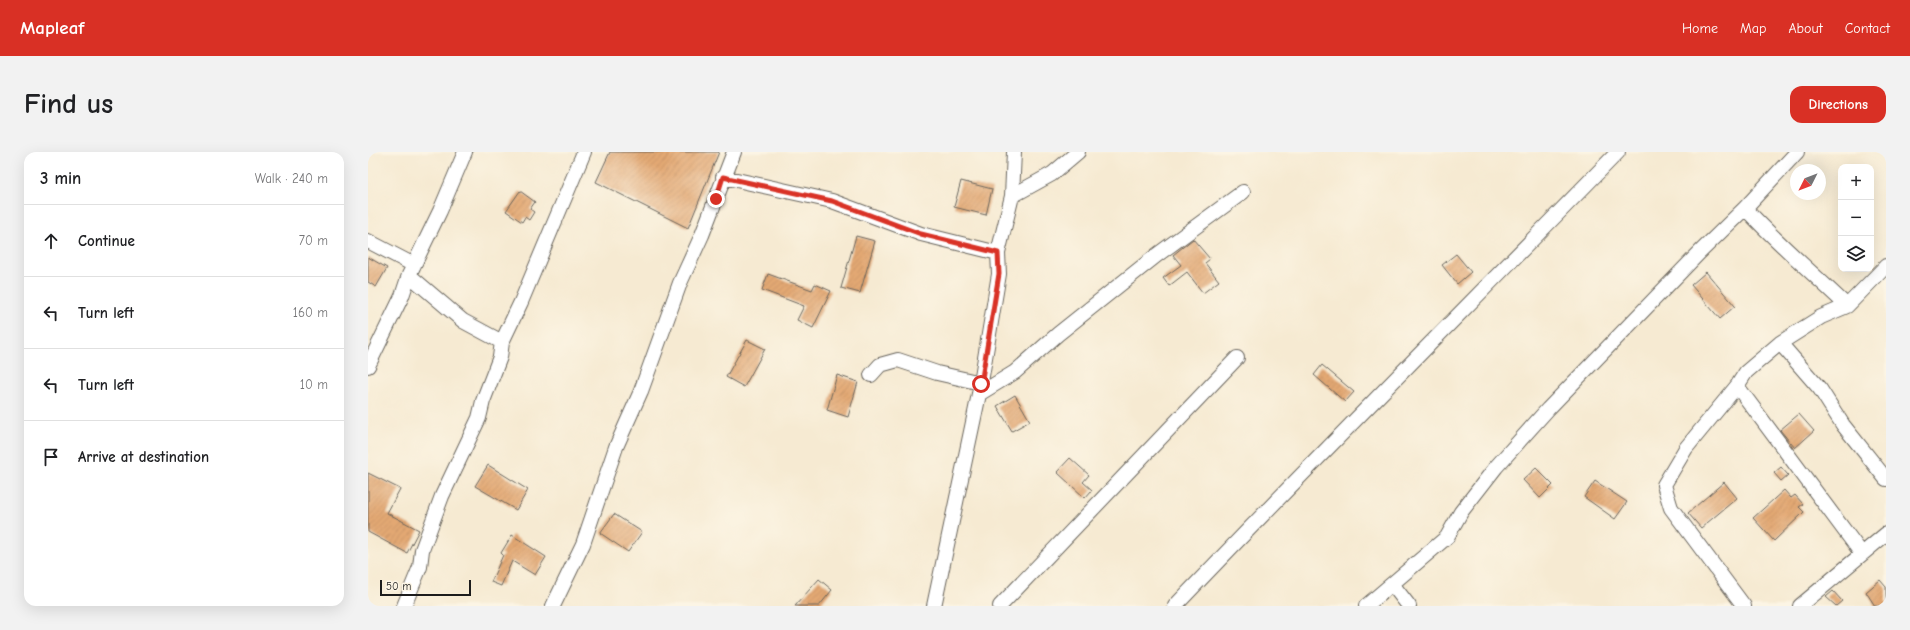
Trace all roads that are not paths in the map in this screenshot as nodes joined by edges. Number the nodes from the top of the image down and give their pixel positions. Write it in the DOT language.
graph roads {
  1 [pos="465,152"];
  2 [pos="584,152"];
  3 [pos="734,152"];
  4 [pos="1014,152"];
  5 [pos="1078,152"];
  6 [pos="1618,152"];
  7 [pos="1797,152"];
  8 [pos="723,177"];
  9 [pos="1243,192"];
  10 [pos="1012,196"];
  11 [pos="1745,208"];
  12 [pos="368,241"];
  13 [pos="998,253"];
  14 [pos="1886,266"];
  15 [pos="412,270"];
  16 [pos="1847,306"];
  17 [pos="502,342"];
  18 [pos="1780,343"];
  19 [pos="1237,358"];
  20 [pos="368,366"];
  21 [pos="871,375"];
  22 [pos="1737,386"];
  23 [pos="980,389"];
  24 [pos="1886,479"];
  25 [pos="1886,534"];
  26 [pos="1862,554"];
  27 [pos="1392,584"];
  28 [pos="404,606"];
  29 [pos="554,606"];
  30 [pos="934,606"];
  31 [pos="1000,606"];
  32 [pos="1175,606"];
  33 [pos="1366,606"];
  34 [pos="1408,606"];
  35 [pos="1744,606"];
  36 [pos="1800,606"];
  1 -- 15 [label="street"];
  2 -- 17 [label="street"];
  3 -- 8 [label="street"];
  4 -- 10 [label="street"];
  5 -- 10 [label="street"];
  6 -- 32 [label="street"];
  7 -- 11 [label="street"];
  8 -- 13 [label="street"];
  8 -- 29 [label="street"];
  9 -- 23 [label="street"];
  10 -- 13 [label="street"];
  11 -- 16 [label="street"];
  11 -- 27 [label="street"];
  12 -- 15 [label="street"];
  13 -- 23 [label="street"];
  14 -- 16 [label="street"];
  15 -- 17 [label="street"];
  15 -- 20 [label="street"];
  16 -- 18 [label="street"];
  17 -- 28 [label="street"];
  18 -- 22 [label="street"];
  18 -- 24 [label="street"];
  19 -- 31 [label="street"];
  21 -- 23 [label="street"];
  22 -- 26 [label="street"];
  22 -- 35 [label="street"];
  23 -- 30 [label="street"];
  25 -- 26 [label="street"];
  26 -- 36 [label="street"];
  27 -- 33 [label="street"];
  27 -- 34 [label="street"];
}
